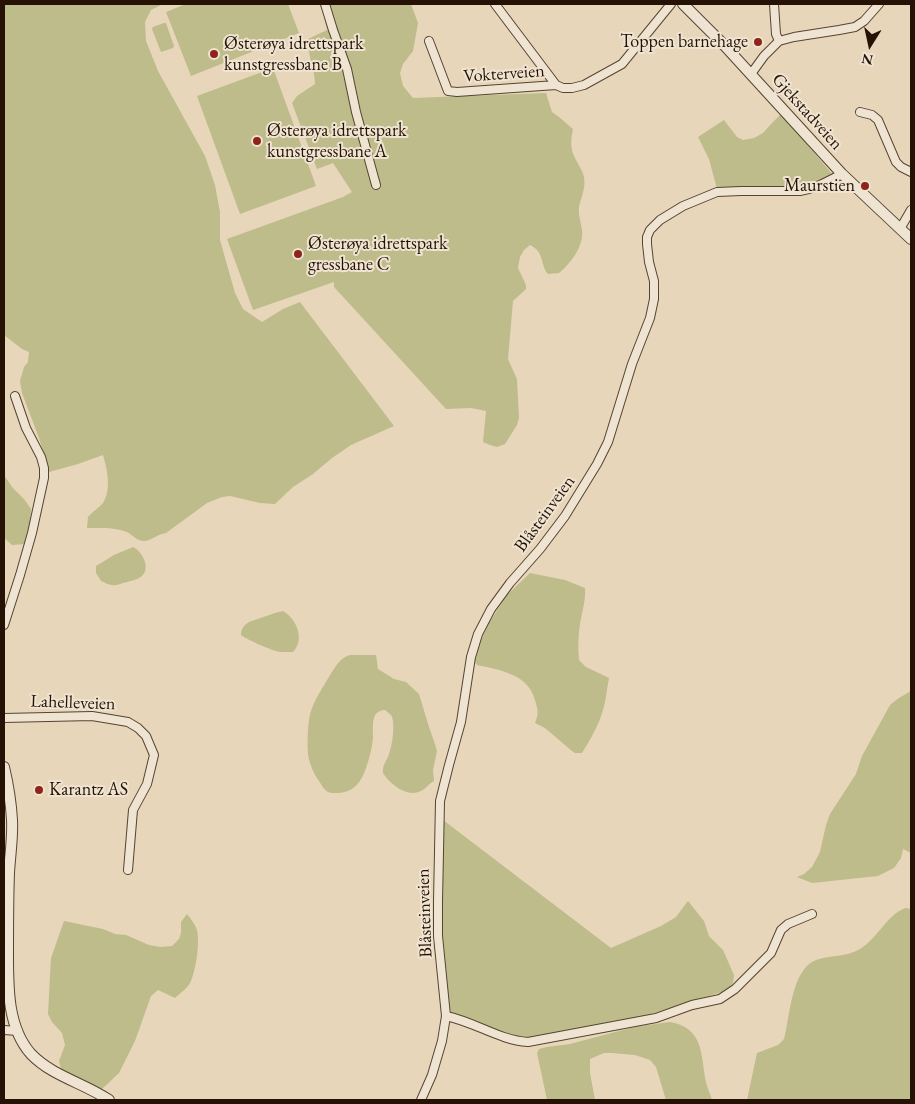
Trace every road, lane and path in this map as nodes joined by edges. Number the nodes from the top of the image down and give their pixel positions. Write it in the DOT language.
graph roads {
  1 [pos="325,4"];
  2 [pos="495,4"];
  3 [pos="671,4"];
  4 [pos="683,4"];
  5 [pos="774,4"];
  6 [pos="879,4"];
  7 [pos="429,41"];
  8 [pos="779,41"];
  9 [pos="751,74"];
  10 [pos="556,85"];
  11 [pos="860,112"];
  12 [pos="911,172"];
  13 [pos="842,174"];
  14 [pos="376,185"];
  15 [pos="911,210"];
  16 [pos="900,229"];
  17 [pos="911,239"];
  18 [pos="15,396"];
  19 [pos="4,625"];
  20 [pos="4,718"];
  21 [pos="4,767"];
  22 [pos="128,870"];
  23 [pos="812,914"];
  24 [pos="446,1016"];
  25 [pos="4,1030"];
  26 [pos="18,1031"];
  27 [pos="109,1100"];
  28 [pos="421,1100"];
  1 -- 14 [label="street"];
  2 -- 10 [label="street, Vokterveien"];
  3 -- 10 [label="street, Vokterveien"];
  4 -- 9 [label="street, Gjekstadveien"];
  5 -- 8 [label="street"];
  6 -- 8 [label="street"];
  7 -- 10 [label="street, Vokterveien"];
  8 -- 9 [label="street"];
  9 -- 13 [label="street, Gjekstadveien"];
  11 -- 12 [label="street"];
  13 -- 16 [label="street, Gjekstadveien"];
  13 -- 24 [label="street, Blåsteinveien"];
  15 -- 16 [label="street"];
  16 -- 17 [label="street, Gjekstadveien"];
  18 -- 19 [label="street"];
  20 -- 22 [label="street, Lahelleveien"];
  21 -- 26 [label="street"];
  23 -- 24 [label="street"];
  24 -- 28 [label="street, Blåsteinveien"];
  25 -- 26 [label="street"];
  26 -- 27 [label="street"];
}
